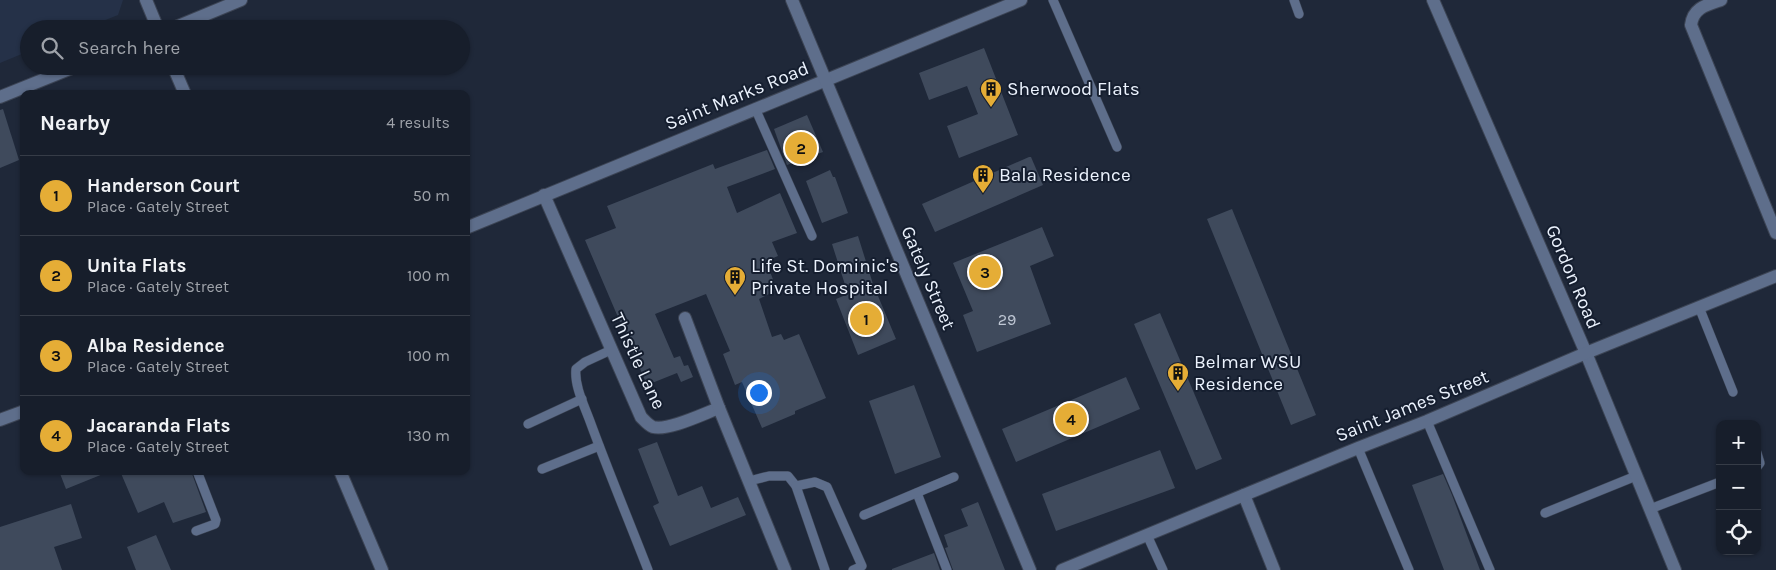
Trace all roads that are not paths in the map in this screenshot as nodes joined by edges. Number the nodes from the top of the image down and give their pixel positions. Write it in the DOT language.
graph roads {
  1 [pos="146,0"];
  2 [pos="240,0"];
  3 [pos="792,0"];
  4 [pos="1021,0"];
  5 [pos="1053,0"];
  6 [pos="1294,0"];
  7 [pos="1433,0"];
  8 [pos="1721,0"];
  9 [pos="1299,14"];
  10 [pos="154,20"];
  11 [pos="192,20"];
  12 [pos="55,75"];
  13 [pos="177,75"];
  14 [pos="826,81"];
  15 [pos="183,90"];
  16 [pos="0,97"];
  17 [pos="755,108"];
  18 [pos="1117,147"];
  19 [pos="544,195"];
  20 [pos="470,226"];
  21 [pos="1776,233"];
  22 [pos="812,236"];
  23 [pos="1776,276"];
  24 [pos="1699,307"];
  25 [pos="685,318"];
  26 [pos="611,350"];
  27 [pos="1586,353"];
  28 [pos="1733,392"];
  29 [pos="582,399"];
  30 [pos="719,408"];
  31 [pos="20,412"];
  32 [pos="0,420"];
  33 [pos="1427,421"];
  34 [pos="528,424"];
  35 [pos="599,446"];
  36 [pos="1358,448"];
  37 [pos="542,469"];
  38 [pos="199,475"];
  39 [pos="342,475"];
  40 [pos="1636,476"];
  41 [pos="954,477"];
  42 [pos="749,481"];
  43 [pos="1716,484"];
  44 [pos="796,486"];
  45 [pos="917,494"];
  46 [pos="1244,495"];
  47 [pos="1650,509"];
  48 [pos="1546,514"];
  49 [pos="864,515"];
  50 [pos="196,531"];
  51 [pos="1147,535"];
  52 [pos="863,568"];
  53 [pos="382,570"];
  54 [pos="648,570"];
  55 [pos="784,570"];
  56 [pos="825,570"];
  57 [pos="853,570"];
  58 [pos="947,570"];
  59 [pos="1030,570"];
  60 [pos="1062,570"];
  61 [pos="1163,570"];
  62 [pos="1274,570"];
  63 [pos="1409,570"];
  64 [pos="1490,570"];
  65 [pos="1675,570"];
  1 -- 10 [label="street"];
  2 -- 11 [label="street"];
  3 -- 14 [label="street, Gately Street"];
  4 -- 14 [label="street, Saint Marks Road"];
  5 -- 18 [label="lane"];
  6 -- 9 [label="lane"];
  7 -- 27 [label="street, Gordon Road"];
  8 -- 21 [label="street"];
  12 -- 16 [label="street"];
  13 -- 15 [label="street"];
  14 -- 17 [label="street, Saint Marks Road"];
  14 -- 59 [label="street, Gately Street"];
  17 -- 19 [label="street, Saint Marks Road"];
  17 -- 22 [label="lane"];
  19 -- 20 [label="street, Saint Marks Road"];
  19 -- 26 [label="street, Thistle Lane"];
  23 -- 24 [label="street, Saint James Street"];
  24 -- 27 [label="street, Saint James Street"];
  24 -- 28 [label="lane"];
  25 -- 30 [label="street"];
  26 -- 29 [label="lane"];
  26 -- 30 [label="street, Thistle Lane"];
  27 -- 33 [label="street, Saint James Street"];
  27 -- 40 [label="street, Gordon Road"];
  29 -- 34 [label="lane"];
  29 -- 35 [label="lane"];
  30 -- 42 [label="street"];
  31 -- 32 [label="street"];
  33 -- 36 [label="street, Saint James Street"];
  33 -- 64 [label="lane"];
  35 -- 37 [label="lane"];
  35 -- 54 [label="lane"];
  36 -- 46 [label="street, Saint James Street"];
  36 -- 63 [label="lane"];
  38 -- 50 [label="lane"];
  39 -- 53 [label="street"];
  40 -- 47 [label="street, Gordon Road"];
  40 -- 48 [label="lane"];
  41 -- 45 [label="lane"];
  42 -- 44 [label="lane"];
  42 -- 55 [label="street"];
  43 -- 47 [label="lane"];
  44 -- 52 [label="lane"];
  44 -- 56 [label="lane"];
  45 -- 49 [label="lane"];
  45 -- 58 [label="lane"];
  46 -- 51 [label="street, Saint James Street"];
  46 -- 62 [label="street"];
  47 -- 65 [label="street, Gordon Road"];
  51 -- 60 [label="street, Saint James Street"];
  51 -- 61 [label="lane"];
  52 -- 57 [label="lane"];
}
